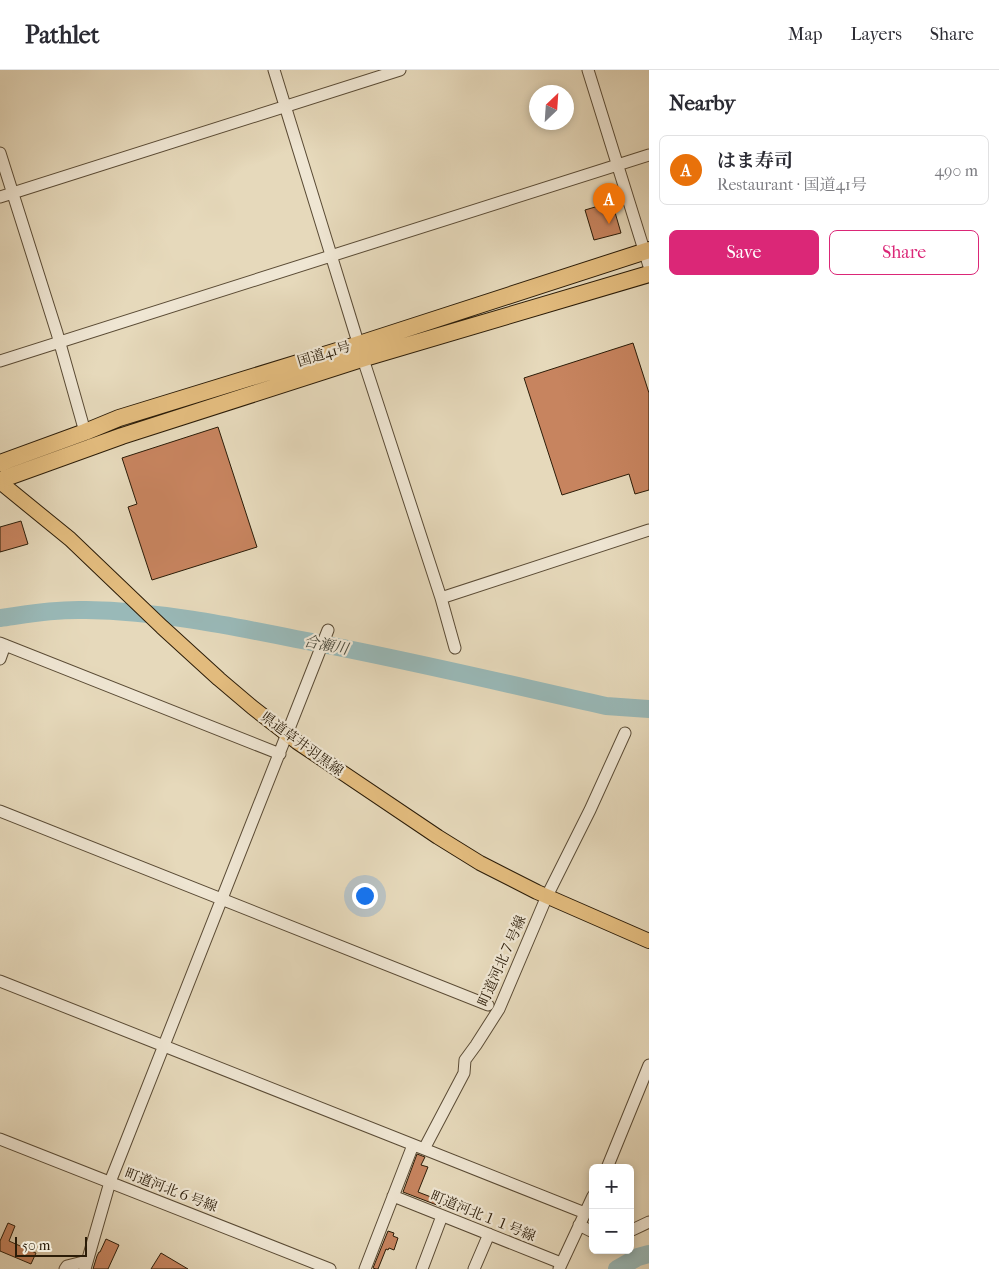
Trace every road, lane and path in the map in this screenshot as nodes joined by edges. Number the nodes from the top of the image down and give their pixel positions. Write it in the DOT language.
graph roads {
  1 [pos="274,70"];
  2 [pos="400,70"];
  3 [pos="588,70"];
  4 [pos="286,106"];
  5 [pos="0,153"];
  6 [pos="649,155"];
  7 [pos="618,165"];
  8 [pos="13,193"];
  9 [pos="0,197"];
  10 [pos="333,256"];
  11 [pos="647,256"];
  12 [pos="649,274"];
  13 [pos="356,336"];
  14 [pos="59,342"];
  15 [pos="0,361"];
  16 [pos="365,366"];
  17 [pos="85,432"];
  18 [pos="0,463"];
  19 [pos="0,481"];
  20 [pos="649,530"];
  21 [pos="442,598"];
  22 [pos="328,630"];
  23 [pos="3,644"];
  24 [pos="455,648"];
  25 [pos="0,658"];
  26 [pos="626,733"];
  27 [pos="287,734"];
  28 [pos="280,754"];
  29 [pos="0,811"];
  30 [pos="547,896"];
  31 [pos="222,900"];
  32 [pos="649,941"];
  33 [pos="0,981"];
  34 [pos="488,1005"];
  35 [pos="164,1046"];
  36 [pos="649,1065"];
  37 [pos="0,1139"];
  38 [pos="413,1145"];
  39 [pos="424,1149"];
  40 [pos="609,1164"];
  41 [pos="110,1182"];
  42 [pos="393,1196"];
  43 [pos="589,1204"];
  44 [pos="585,1213"];
  45 [pos="442,1216"];
  46 [pos="649,1222"];
  47 [pos="579,1225"];
  48 [pos="634,1229"];
  49 [pos="589,1230"];
  50 [pos="489,1234"];
  51 [pos="86,1265"];
  52 [pos="560,1266"];
  53 [pos="65,1269"];
  54 [pos="330,1269"];
  55 [pos="365,1269"];
  56 [pos="422,1269"];
  57 [pos="474,1269"];
  1 -- 4 [label="street"];
  2 -- 4 [label="street"];
  3 -- 7 [label="street"];
  4 -- 8 [label="street"];
  4 -- 10 [label="street"];
  5 -- 8 [label="street"];
  6 -- 7 [label="street"];
  7 -- 10 [label="street"];
  7 -- 11 [label="street"];
  8 -- 9 [label="street"];
  8 -- 14 [label="street"];
  10 -- 13 [label="street"];
  10 -- 14 [label="street"];
  11 -- 17 [label="highway, 国道41号"];
  12 -- 19 [label="highway, 国道41号"];
  14 -- 15 [label="street"];
  14 -- 17 [label="street"];
  16 -- 21 [label="street"];
  17 -- 18 [label="highway, 国道41号"];
  19 -- 27 [label="main road, 県道草井羽黒線"];
  20 -- 21 [label="street"];
  21 -- 24 [label="street"];
  22 -- 27 [label="street"];
  23 -- 25 [label="street"];
  23 -- 28 [label="street"];
  26 -- 30 [label="street, 町道河北７号線"];
  27 -- 28 [label="street"];
  27 -- 30 [label="main road, 県道草井羽黒線"];
  28 -- 31 [label="street"];
  29 -- 31 [label="street"];
  30 -- 32 [label="main road, 県道草井羽黒線"];
  30 -- 39 [label="street, 町道河北７号線"];
  31 -- 34 [label="street"];
  31 -- 35 [label="street"];
  33 -- 35 [label="street"];
  35 -- 38 [label="street"];
  35 -- 41 [label="street"];
  36 -- 40 [label="street"];
  37 -- 41 [label="street, 町道河北６号線"];
  38 -- 39 [label="street"];
  38 -- 42 [label="street"];
  39 -- 44 [label="street"];
  41 -- 51 [label="street"];
  41 -- 54 [label="street, 町道河北６号線"];
  42 -- 45 [label="street, 町道河北１１号線"];
  42 -- 55 [label="street"];
  43 -- 44 [label="street"];
  44 -- 47 [label="street"];
  45 -- 50 [label="street, 町道河北１１号線"];
  45 -- 56 [label="street"];
  46 -- 48 [label="street"];
  47 -- 49 [label="street"];
  47 -- 52 [label="street"];
  50 -- 52 [label="street, 町道河北１１号線"];
  50 -- 57 [label="street"];
  51 -- 53 [label="street"];
}
